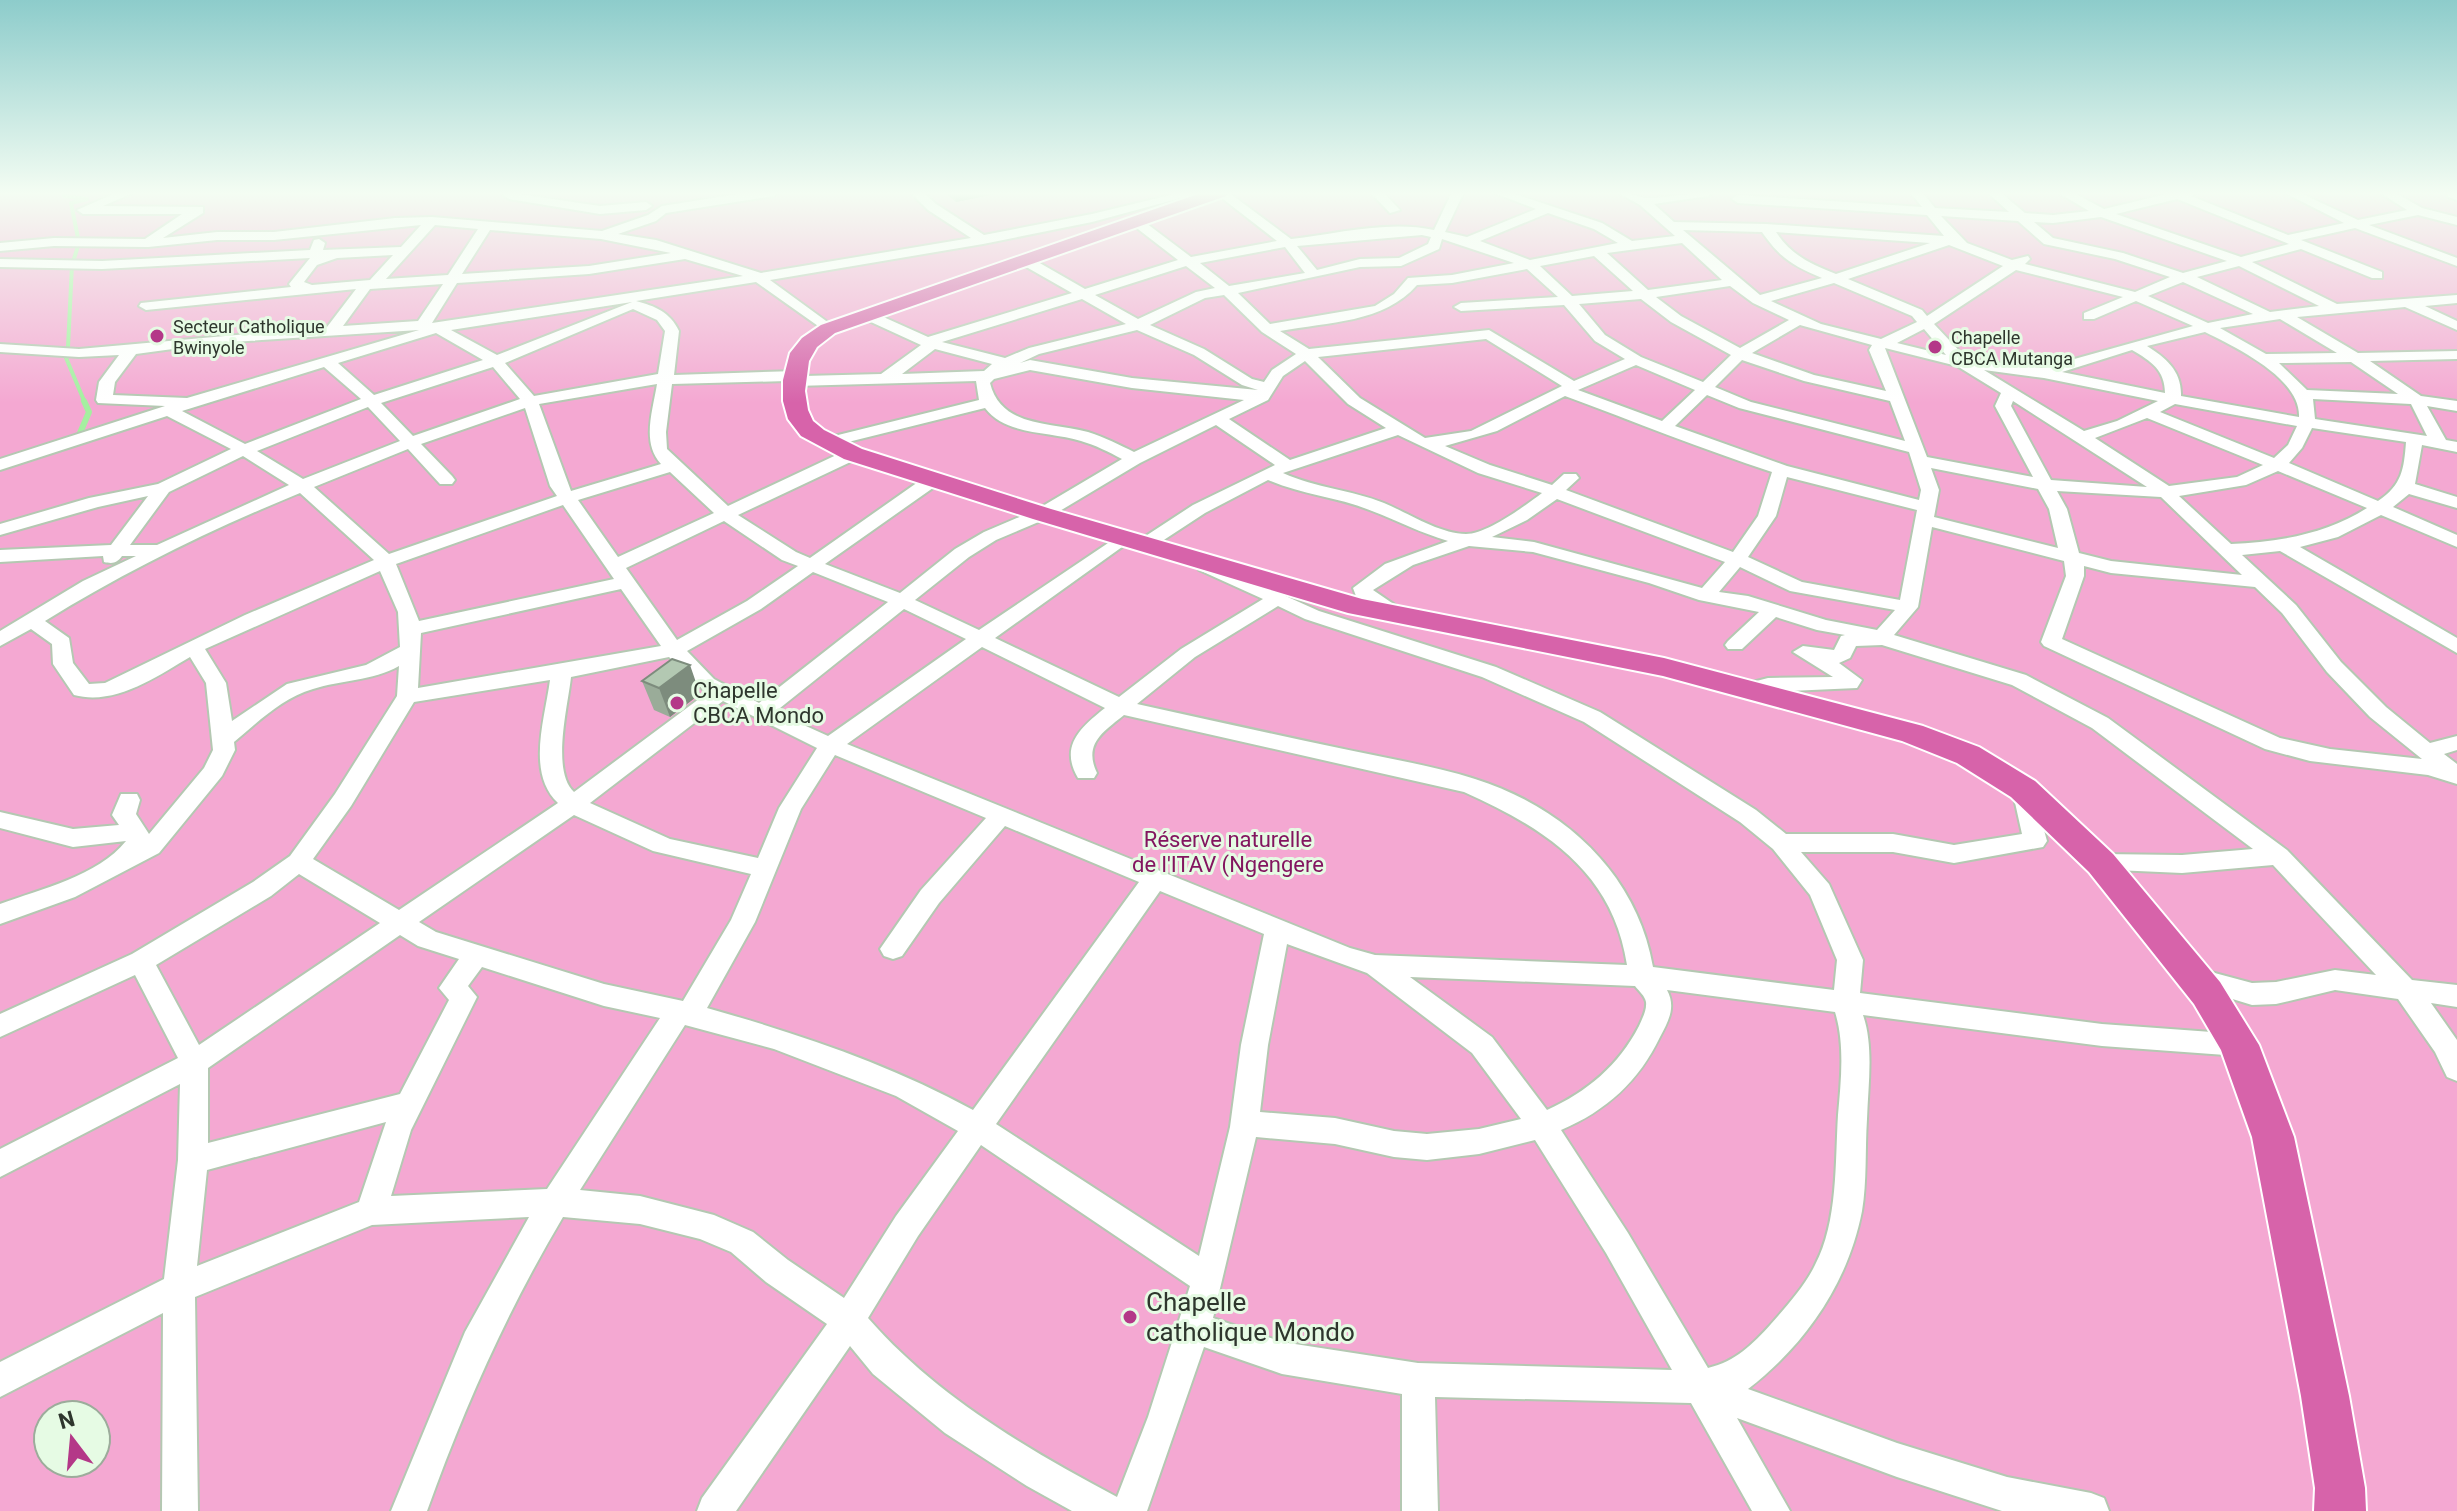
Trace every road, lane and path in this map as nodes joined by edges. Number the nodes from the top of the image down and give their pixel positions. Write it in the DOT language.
graph roads {
  1 [pos="1186,262"];
  2 [pos="0,263"];
  3 [pos="152,263"];
  4 [pos="265,263"];
  5 [pos="312,263"];
  6 [pos="392,263"];
  7 [pos="462,263"];
  8 [pos="659,263"];
  9 [pos="716,263"];
  10 [pos="853,263"];
  11 [pos="1021,263"];
  12 [pos="1029,263"];
  13 [pos="1184,263"];
  14 [pos="1304,263"];
  15 [pos="1380,263"];
  16 [pos="1442,263"];
  17 [pos="1524,263"];
  18 [pos="1543,263"];
  19 [pos="1609,263"];
  20 [pos="1712,263"];
  21 [pos="1799,263"];
  22 [pos="1885,263"];
  23 [pos="2011,263"];
  24 [pos="2138,263"];
  25 [pos="2234,263"];
  26 [pos="2242,263"];
  27 [pos="2345,263"];
  28 [pos="2016,264"];
  29 [pos="1531,265"];
  30 [pos="261,269"];
  31 [pos="1443,269"];
  32 [pos="1314,275"];
  33 [pos="2377,275"];
  34 [pos="2183,277"];
  35 [pos="763,278"];
  36 [pos="1833,279"];
  37 [pos="452,280"];
  38 [pos="252,282"];
  39 [pos="588,282"];
  40 [pos="1733,282"];
  41 [pos="370,284"];
  42 [pos="311,289"];
  43 [pos="1221,290"];
  44 [pos="1086,293"];
  45 [pos="243,294"];
  46 [pos="1645,294"];
  47 [pos="2133,296"];
  48 [pos="2457,299"];
  49 [pos="643,300"];
  50 [pos="1758,300"];
  51 [pos="1570,302"];
  52 [pos="2407,303"];
  53 [pos="146,306"];
  54 [pos="1461,307"];
  55 [pos="2335,308"];
  56 [pos="865,314"];
  57 [pos="2089,316"];
  58 [pos="2276,316"];
  59 [pos="1798,320"];
  60 [pos="1924,324"];
  61 [pos="1138,325"];
  62 [pos="2457,326"];
  63 [pos="430,327"];
  64 [pos="2205,327"];
  65 [pos="828,329"];
  66 [pos="1267,329"];
  67 [pos="331,332"];
  68 [pos="1474,336"];
  69 [pos="929,343"];
  70 [pos="1880,345"];
  71 [pos="2134,345"];
  72 [pos="0,348"];
  73 [pos="131,350"];
  74 [pos="1306,354"];
  75 [pos="1740,354"];
  76 [pos="2457,355"];
  77 [pos="2353,356"];
  78 [pos="2262,359"];
  79 [pos="1636,360"];
  80 [pos="496,361"];
  81 [pos="328,363"];
  82 [pos="1005,363"];
  83 [pos="1962,363"];
  84 [pos="2044,373"];
  85 [pos="986,376"];
  86 [pos="795,378"];
  87 [pos="886,378"];
  88 [pos="664,379"];
  89 [pos="1705,387"];
  90 [pos="1569,389"];
  91 [pos="1264,393"];
  92 [pos="2008,394"];
  93 [pos="2303,394"];
  94 [pos="1895,397"];
  95 [pos="2173,399"];
  96 [pos="2416,400"];
  97 [pos="198,401"];
  98 [pos="370,401"];
  99 [pos="530,401"];
  100 [pos="987,403"];
  101 [pos="2457,406"];
  102 [pos="170,411"];
  103 [pos="2149,413"];
  104 [pos="1218,419"];
  105 [pos="2307,420"];
  106 [pos="1664,427"];
  107 [pos="1399,429"];
  108 [pos="2081,437"];
  109 [pos="2414,438"];
  110 [pos="77,440"];
  111 [pos="1419,441"];
  112 [pos="409,443"];
  113 [pos="2449,446"];
  114 [pos="841,448"];
  115 [pos="0,450"];
  116 [pos="246,451"];
  117 [pos="1918,455"];
  118 [pos="0,458"];
  119 [pos="1134,459"];
  120 [pos="2276,464"];
  121 [pos="0,465"];
  122 [pos="674,466"];
  123 [pos="1277,469"];
  124 [pos="1781,470"];
  125 [pos="1570,478"];
  126 [pos="934,479"];
  127 [pos="446,480"];
  128 [pos="2043,483"];
  129 [pos="302,486"];
  130 [pos="2406,487"];
  131 [pos="163,488"];
  132 [pos="2164,491"];
  133 [pos="1554,492"];
  134 [pos="569,496"];
  135 [pos="2457,503"];
  136 [pos="2381,508"];
  137 [pos="1926,513"];
  138 [pos="1042,514"];
  139 [pos="727,515"];
  140 [pos="0,530"];
  141 [pos="1466,540"];
  142 [pos="1134,542"];
  143 [pos="2457,542"];
  144 [pos="2285,546"];
  145 [pos="119,548"];
  146 [pos="2226,550"];
  147 [pos="158,551"];
  148 [pos="0,556"];
  149 [pos="2071,557"];
  150 [pos="1188,558"];
  151 [pos="1735,559"];
  152 [pos="385,560"];
  153 [pos="811,565"];
  154 [pos="620,574"];
  155 [pos="2259,582"];
  156 [pos="90,585"];
  157 [pos="1706,596"];
  158 [pos="1275,600"];
  159 [pos="903,601"];
  160 [pos="1908,607"];
  161 [pos="1774,609"];
  162 [pos="1401,616"];
  163 [pos="31,620"];
  164 [pos="411,639"];
  165 [pos="982,639"];
  166 [pos="1880,639"];
  167 [pos="0,640"];
  168 [pos="1735,645"];
  169 [pos="193,647"];
  170 [pos="2457,647"];
  171 [pos="674,650"];
  172 [pos="561,672"];
  173 [pos="1748,690"];
  174 [pos="720,693"];
  175 [pos="407,696"];
  176 [pos="1123,708"];
  177 [pos="760,713"];
  178 [pos="224,739"];
  179 [pos="2457,743"];
  180 [pos="830,745"];
  181 [pos="2425,752"];
  182 [pos="1086,773"];
  183 [pos="2455,774"];
  184 [pos="2023,789"];
  185 [pos="129,800"];
  186 [pos="573,804"];
  187 [pos="1001,816"];
  188 [pos="0,820"];
  189 [pos="137,831"];
  190 [pos="1781,843"];
  191 [pos="2279,856"];
  192 [pos="124,860"];
  193 [pos="298,862"];
  194 [pos="2101,863"];
  195 [pos="767,868"];
  196 [pos="1155,879"];
  197 [pos="0,914"];
  198 [pos="399,924"];
  199 [pos="1278,929"];
  200 [pos="893,949"];
  201 [pos="476,955"];
  202 [pos="141,961"];
  203 [pos="1375,965"];
  204 [pos="1642,976"];
  205 [pos="2195,978"];
  206 [pos="2407,991"];
  207 [pos="2457,996"];
  208 [pos="1846,1003"];
  209 [pos="684,1013"];
  210 [pos="0,1026"];
  211 [pos="2239,1045"];
  212 [pos="194,1063"];
  213 [pos="2457,1069"];
  214 [pos="409,1104"];
  215 [pos="1245,1123"];
  216 [pos="1542,1125"];
  217 [pos="979,1128"];
  218 [pos="193,1160"];
  219 [pos="0,1164"];
  220 [pos="555,1202"];
  221 [pos="371,1211"];
  222 [pos="1208,1280"];
  223 [pos="179,1288"];
  224 [pos="849,1320"];
  225 [pos="1195,1328"];
  226 [pos="0,1380"];
  227 [pos="1418,1380"];
  228 [pos="1698,1387"];
  229 [pos="180,1511"];
  230 [pos="409,1511"];
  231 [pos="715,1511"];
  232 [pos="1108,1511"];
  233 [pos="1129,1511"];
  234 [pos="1420,1511"];
  235 [pos="1772,1511"];
  236 [pos="2091,1511"];
  237 [pos="2340,1511"];
  1 -- 43 [label="street"];
  2 -- 3 [label="street"];
  4 -- 30 [label="street"];
  5 -- 42 [label="street"];
  6 -- 41 [label="street"];
  7 -- 37 [label="street"];
  8 -- 39 [label="street"];
  9 -- 35 [label="street"];
  10 -- 35 [label="street"];
  11 -- 56 [label="highway"];
  12 -- 44 [label="street"];
  13 -- 44 [label="street"];
  14 -- 32 [label="street"];
  15 -- 32 [label="street"];
  16 -- 31 [label="street"];
  17 -- 29 [label="street"];
  18 -- 29 [label="street"];
  19 -- 46 [label="street"];
  20 -- 40 [label="street"];
  21 -- 36 [label="street"];
  22 -- 36 [label="street"];
  23 -- 28 [label="street"];
  24 -- 34 [label="street"];
  25 -- 34 [label="street"];
  26 -- 55 [label="street"];
  27 -- 33 [label="street"];
  28 -- 47 [label="street"];
  28 -- 60 [label="street"];
  29 -- 31 [label="street"];
  29 -- 51 [label="street"];
  31 -- 54 [label="street"];
  31 -- 66 [label="street"];
  32 -- 43 [label="street"];
  34 -- 47 [label="street"];
  34 -- 58 [label="street"];
  35 -- 49 [label="street"];
  35 -- 65 [label="street"];
  36 -- 50 [label="street"];
  36 -- 60 [label="street"];
  37 -- 39 [label="street"];
  37 -- 41 [label="street"];
  37 -- 63 [label="street"];
  38 -- 45 [label="street"];
  39 -- 49 [label="street"];
  39 -- 63 [label="street"];
  40 -- 46 [label="street"];
  40 -- 50 [label="street"];
  41 -- 42 [label="street"];
  41 -- 67 [label="street"];
  42 -- 45 [label="street"];
  43 -- 61 [label="street"];
  43 -- 66 [label="street"];
  44 -- 61 [label="street"];
  44 -- 69 [label="street"];
  45 -- 53 [label="street"];
  46 -- 51 [label="street"];
  46 -- 75 [label="street"];
  47 -- 57 [label="street"];
  47 -- 64 [label="street"];
  48 -- 52 [label="street"];
  49 -- 80 [label="street"];
  49 -- 88 [label="street"];
  50 -- 59 [label="street"];
  51 -- 54 [label="street"];
  51 -- 79 [label="street"];
  52 -- 55 [label="street"];
  52 -- 62 [label="street"];
  54 -- 68 [label="street"];
  55 -- 58 [label="street"];
  56 -- 65 [label="highway"];
  56 -- 69 [label="street"];
  58 -- 64 [label="street"];
  58 -- 77 [label="street"];
  59 -- 70 [label="street"];
  59 -- 75 [label="street"];
  60 -- 70 [label="street"];
  60 -- 83 [label="street"];
  61 -- 82 [label="street"];
  61 -- 91 [label="street"];
  63 -- 67 [label="street"];
  63 -- 80 [label="street"];
  63 -- 81 [label="street"];
  64 -- 71 [label="street"];
  64 -- 78 [label="street"];
  65 -- 86 [label="highway"];
  66 -- 74 [label="street"];
  67 -- 73 [label="street"];
  68 -- 74 [label="street"];
  68 -- 90 [label="street"];
  69 -- 82 [label="street"];
  69 -- 87 [label="street"];
  70 -- 83 [label="street"];
  70 -- 94 [label="street"];
  71 -- 84 [label="street"];
  71 -- 95 [label="street"];
  72 -- 73 [label="street"];
  73 -- 97 [label="street"];
  74 -- 91 [label="street"];
  74 -- 107 [label="street"];
  75 -- 89 [label="street"];
  75 -- 94 [label="street"];
  76 -- 77 [label="street"];
  77 -- 78 [label="street"];
  77 -- 96 [label="street"];
  78 -- 93 [label="street"];
  79 -- 89 [label="street"];
  79 -- 90 [label="street"];
  80 -- 98 [label="street"];
  80 -- 99 [label="street"];
  81 -- 97 [label="street"];
  81 -- 98 [label="street"];
  82 -- 85 [label="street"];
  83 -- 84 [label="street"];
  83 -- 92 [label="street"];
  84 -- 95 [label="street"];
  85 -- 87 [label="street"];
  85 -- 91 [label="street"];
  85 -- 100 [label="street"];
  86 -- 87 [label="street"];
  86 -- 88 [label="street"];
  86 -- 114 [label="highway"];
  88 -- 99 [label="street"];
  88 -- 122 [label="street"];
  89 -- 106 [label="street"];
  89 -- 117 [label="street"];
  90 -- 106 [label="street"];
  90 -- 111 [label="street"];
  91 -- 104 [label="street"];
  92 -- 108 [label="street"];
  92 -- 128 [label="street"];
  93 -- 96 [label="street"];
  93 -- 105 [label="street"];
  94 -- 117 [label="street"];
  95 -- 103 [label="street"];
  95 -- 105 [label="street"];
  96 -- 101 [label="street"];
  96 -- 113 [label="street"];
  97 -- 102 [label="street"];
  98 -- 112 [label="street"];
  98 -- 116 [label="street"];
  99 -- 112 [label="street"];
  99 -- 134 [label="street"];
  100 -- 114 [label="street"];
  100 -- 119 [label="street"];
  102 -- 110 [label="street"];
  102 -- 116 [label="street"];
  103 -- 108 [label="street"];
  103 -- 120 [label="street"];
  104 -- 119 [label="street"];
  104 -- 123 [label="street"];
  105 -- 109 [label="street"];
  105 -- 120 [label="street"];
  106 -- 124 [label="street"];
  107 -- 111 [label="street"];
  107 -- 123 [label="street"];
  108 -- 132 [label="street"];
  109 -- 113 [label="street"];
  109 -- 130 [label="street"];
  110 -- 115 [label="street"];
  110 -- 118 [label="street"];
  110 -- 121 [label="street"];
  111 -- 133 [label="street"];
  112 -- 127 [label="street"];
  112 -- 129 [label="street"];
  114 -- 126 [label="highway"];
  114 -- 139 [label="street"];
  116 -- 129 [label="street"];
  116 -- 131 [label="street"];
  117 -- 128 [label="street"];
  117 -- 137 [label="street"];
  119 -- 138 [label="street"];
  120 -- 132 [label="street"];
  120 -- 136 [label="street"];
  122 -- 134 [label="street"];
  122 -- 139 [label="street"];
  123 -- 141 [label="street"];
  123 -- 142 [label="street"];
  124 -- 137 [label="street"];
  124 -- 151 [label="street"];
  125 -- 133 [label="street"];
  126 -- 138 [label="highway"];
  126 -- 153 [label="street"];
  128 -- 132 [label="street"];
  128 -- 149 [label="street"];
  129 -- 147 [label="street"];
  129 -- 152 [label="street"];
  130 -- 135 [label="street"];
  130 -- 136 [label="street"];
  131 -- 140 [label="street"];
  131 -- 145 [label="street"];
  132 -- 146 [label="street"];
  133 -- 141 [label="street"];
  133 -- 151 [label="street"];
  134 -- 152 [label="street"];
  134 -- 154 [label="street"];
  136 -- 143 [label="street"];
  136 -- 144 [label="street"];
  137 -- 149 [label="street"];
  137 -- 160 [label="street"];
  138 -- 142 [label="highway"];
  138 -- 159 [label="street"];
  139 -- 153 [label="street"];
  139 -- 154 [label="street"];
  141 -- 157 [label="street"];
  141 -- 162 [label="street"];
  142 -- 150 [label="highway"];
  142 -- 165 [label="street"];
  144 -- 146 [label="street"];
  144 -- 170 [label="street"];
  145 -- 147 [label="street"];
  145 -- 148 [label="street"];
  145 -- 156 [label="street"];
  146 -- 155 [label="street"];
  147 -- 156 [label="street"];
  149 -- 155 [label="street"];
  149 -- 183 [label="street"];
  150 -- 158 [label="street"];
  150 -- 162 [label="highway"];
  151 -- 157 [label="street"];
  151 -- 160 [label="street"];
  152 -- 164 [label="street"];
  152 -- 169 [label="street"];
  153 -- 159 [label="street"];
  153 -- 171 [label="street"];
  154 -- 164 [label="street"];
  154 -- 171 [label="street"];
  155 -- 181 [label="street"];
  156 -- 163 [label="street"];
  157 -- 161 [label="street"];
  158 -- 176 [label="street"];
  158 -- 190 [label="street"];
  159 -- 165 [label="street"];
  159 -- 177 [label="street"];
  160 -- 166 [label="street"];
  161 -- 166 [label="street"];
  161 -- 168 [label="street"];
  162 -- 173 [label="highway"];
  163 -- 167 [label="street"];
  163 -- 169 [label="street"];
  164 -- 175 [label="street"];
  164 -- 178 [label="street"];
  165 -- 176 [label="street"];
  165 -- 180 [label="street"];
  166 -- 173 [label="street"];
  166 -- 191 [label="street"];
  169 -- 178 [label="street"];
  171 -- 172 [label="street"];
  171 -- 174 [label="street"];
  172 -- 175 [label="street"];
  172 -- 186 [label="street"];
  173 -- 184 [label="highway"];
  174 -- 177 [label="street"];
  174 -- 186 [label="street"];
  175 -- 193 [label="street"];
  176 -- 182 [label="street"];
  176 -- 204 [label="street"];
  177 -- 180 [label="street"];
  178 -- 192 [label="street"];
  179 -- 181 [label="street"];
  180 -- 187 [label="street"];
  180 -- 195 [label="street"];
  181 -- 183 [label="street"];
  184 -- 190 [label="street"];
  184 -- 194 [label="highway"];
  185 -- 189 [label="street"];
  186 -- 195 [label="street"];
  186 -- 198 [label="street"];
  187 -- 196 [label="street"];
  187 -- 200 [label="street"];
  188 -- 189 [label="street"];
  189 -- 192 [label="street"];
  190 -- 208 [label="street"];
  191 -- 194 [label="street"];
  191 -- 206 [label="street"];
  192 -- 197 [label="street"];
  193 -- 198 [label="street"];
  193 -- 202 [label="street"];
  194 -- 205 [label="highway"];
  195 -- 209 [label="street"];
  196 -- 199 [label="street"];
  196 -- 217 [label="street"];
  198 -- 201 [label="street"];
  198 -- 212 [label="street"];
  199 -- 203 [label="street"];
  199 -- 215 [label="street"];
  201 -- 209 [label="street"];
  201 -- 214 [label="street"];
  202 -- 210 [label="street"];
  202 -- 212 [label="street"];
  203 -- 204 [label="street"];
  203 -- 216 [label="street"];
  204 -- 208 [label="street"];
  204 -- 216 [label="street"];
  205 -- 206 [label="street"];
  205 -- 211 [label="highway"];
  206 -- 207 [label="street"];
  206 -- 213 [label="street"];
  208 -- 211 [label="street"];
  208 -- 228 [label="street"];
  209 -- 217 [label="street"];
  209 -- 220 [label="street"];
  211 -- 237 [label="highway"];
  212 -- 218 [label="street"];
  212 -- 219 [label="street"];
  214 -- 218 [label="street"];
  214 -- 221 [label="street"];
  215 -- 216 [label="street"];
  215 -- 222 [label="street"];
  216 -- 228 [label="street"];
  217 -- 222 [label="street"];
  217 -- 224 [label="street"];
  218 -- 223 [label="street"];
  220 -- 221 [label="street"];
  220 -- 224 [label="street"];
  220 -- 230 [label="street"];
  221 -- 223 [label="street"];
  222 -- 225 [label="street"];
  223 -- 226 [label="street"];
  223 -- 229 [label="street"];
  224 -- 231 [label="street"];
  224 -- 232 [label="street"];
  225 -- 227 [label="street"];
  225 -- 233 [label="street"];
  227 -- 228 [label="street"];
  227 -- 234 [label="street"];
  228 -- 235 [label="street"];
  228 -- 236 [label="street"];
}
